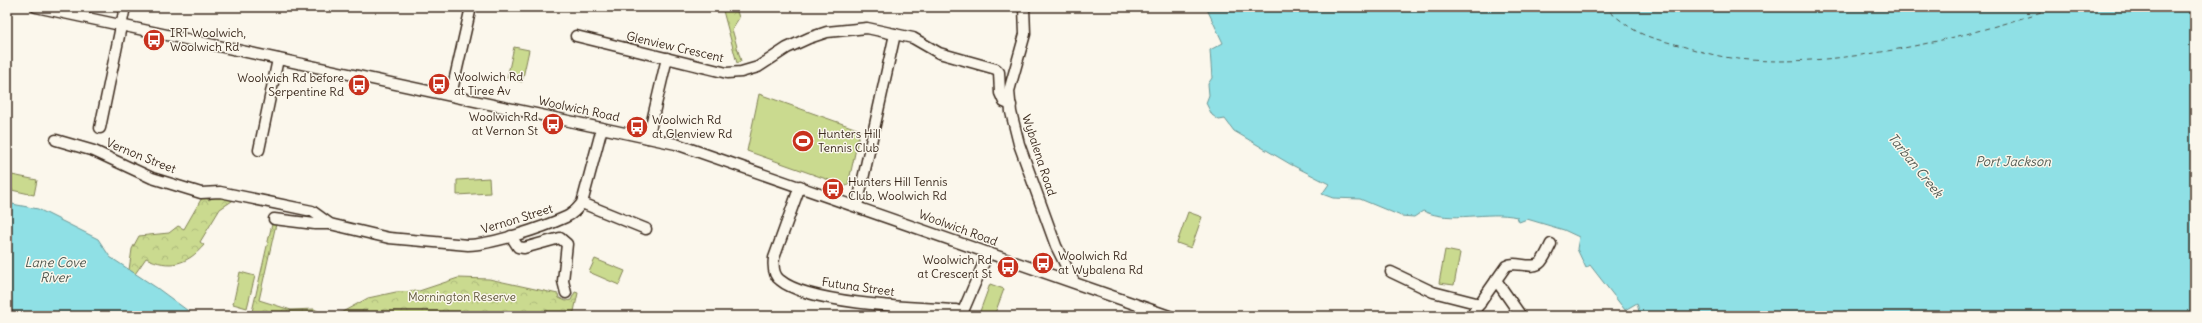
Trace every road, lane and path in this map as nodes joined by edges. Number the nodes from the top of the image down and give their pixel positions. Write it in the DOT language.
graph roads {
  1 [pos="36,7"];
  2 [pos="125,7"];
  3 [pos="472,7"];
  4 [pos="1024,7"];
  5 [pos="121,26"];
  6 [pos="895,34"];
  7 [pos="576,36"];
  8 [pos="667,58"];
  9 [pos="278,59"];
  10 [pos="451,95"];
  11 [pos="1011,105"];
  12 [pos="100,128"];
  13 [pos="602,128"];
  14 [pos="648,138"];
  15 [pos="56,140"];
  16 [pos="258,150"];
  17 [pos="800,186"];
  18 [pos="582,203"];
  19 [pos="857,206"];
  20 [pos="274,219"];
  21 [pos="330,224"];
  22 [pos="646,229"];
  23 [pos="511,236"];
  24 [pos="1551,244"];
  25 [pos="988,253"];
  26 [pos="1391,272"];
  27 [pos="1496,280"];
  28 [pos="1074,282"];
  29 [pos="566,293"];
  30 [pos="1480,304"];
  31 [pos="962,314"];
  32 [pos="1168,316"];
  33 [pos="1471,316"];
  34 [pos="1520,316"];
  1 -- 5 [label="street, Woolwich Road"];
  2 -- 5 [label="street"];
  3 -- 10 [label="street"];
  4 -- 11 [label="street, Wybalena Road"];
  5 -- 9 [label="street, Woolwich Road"];
  5 -- 12 [label="street"];
  6 -- 8 [label="street, Glenview Crescent"];
  6 -- 11 [label="street, Glenview Crescent"];
  6 -- 19 [label="street"];
  7 -- 8 [label="street, Glenview Crescent"];
  8 -- 14 [label="street"];
  9 -- 10 [label="street, Woolwich Road"];
  9 -- 16 [label="street"];
  10 -- 13 [label="street, Woolwich Road"];
  11 -- 28 [label="street, Wybalena Road"];
  13 -- 14 [label="street, Woolwich Road"];
  13 -- 18 [label="street"];
  14 -- 17 [label="street, Woolwich Road"];
  15 -- 21 [label="street, Vernon Street"];
  17 -- 19 [label="street, Woolwich Road"];
  17 -- 31 [label="street, Futuna Street"];
  18 -- 22 [label="street"];
  18 -- 23 [label="street, Vernon Street"];
  19 -- 25 [label="street, Woolwich Road"];
  20 -- 21 [label="street, Vernon Street"];
  21 -- 23 [label="street, Vernon Street"];
  23 -- 29 [label="street"];
  24 -- 27 [label="street"];
  25 -- 28 [label="street, Woolwich Road"];
  25 -- 31 [label="street"];
  26 -- 30 [label="street"];
  27 -- 30 [label="street"];
  27 -- 34 [label="street"];
  28 -- 32 [label="street, Woolwich Road"];
  30 -- 33 [label="street"];
}
